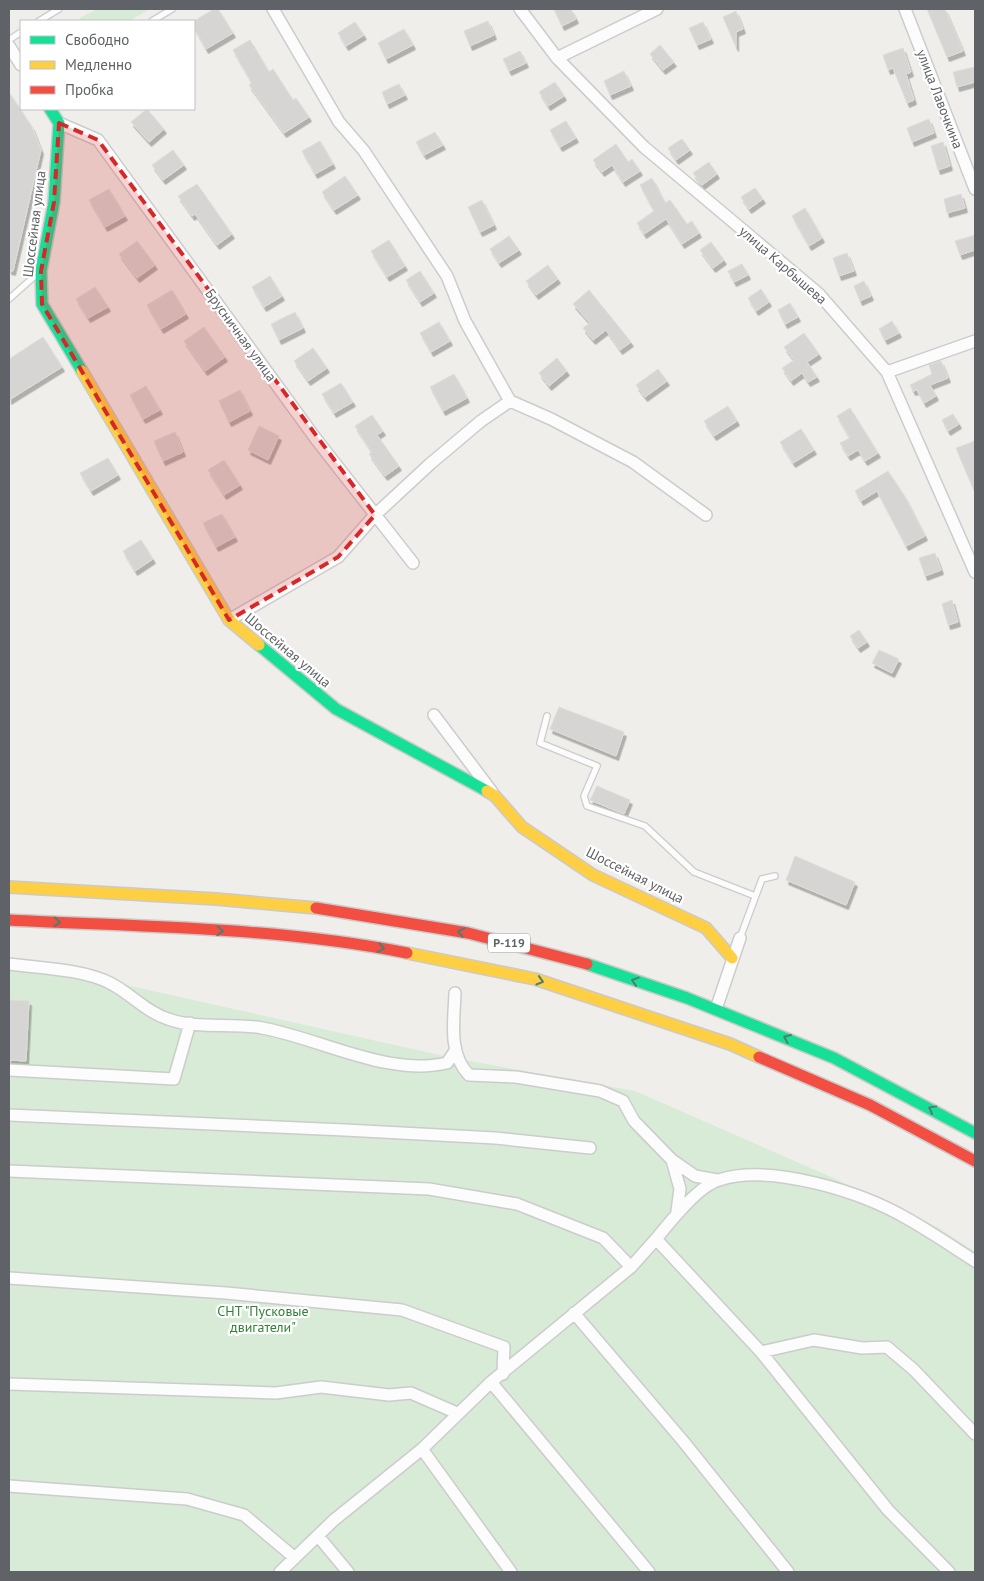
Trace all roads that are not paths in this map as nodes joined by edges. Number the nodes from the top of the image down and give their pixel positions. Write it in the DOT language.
graph roads {
  1 [pos="59,9"];
  2 [pos="172,9"];
  3 [pos="273,9"];
  4 [pos="520,9"];
  5 [pos="657,9"];
  6 [pos="905,9"];
  7 [pos="41,20"];
  8 [pos="154,20"];
  9 [pos="20,33"];
  10 [pos="9,40"];
  11 [pos="9,46"];
  12 [pos="558,58"];
  13 [pos="20,63"];
  14 [pos="51,110"];
  15 [pos="59,123"];
  16 [pos="975,189"];
  17 [pos="41,271"];
  18 [pos="9,299"];
  19 [pos="975,341"];
  20 [pos="887,372"];
  21 [pos="510,401"];
  22 [pos="375,515"];
  23 [pos="706,515"];
  24 [pos="413,563"];
  25 [pos="975,572"];
  26 [pos="228,620"];
  27 [pos="434,715"];
  28 [pos="547,716"];
  29 [pos="495,796"];
  30 [pos="775,876"];
  31 [pos="9,887"];
  32 [pos="755,896"];
  33 [pos="9,920"];
  34 [pos="740,938"];
  35 [pos="732,958"];
  36 [pos="9,964"];
  37 [pos="455,994"];
  38 [pos="716,1009"];
  39 [pos="190,1023"];
  40 [pos="455,1051"];
  41 [pos="9,1070"];
  42 [pos="9,1115"];
  43 [pos="975,1133"];
  44 [pos="590,1148"];
  45 [pos="672,1160"];
  46 [pos="975,1161"];
  47 [pos="9,1172"];
  48 [pos="717,1180"];
  49 [pos="677,1211"];
  50 [pos="656,1240"];
  51 [pos="975,1261"];
  52 [pos="632,1267"];
  53 [pos="9,1278"];
  54 [pos="574,1313"];
  55 [pos="761,1352"];
  56 [pos="503,1374"];
  57 [pos="491,1382"];
  58 [pos="9,1384"];
  59 [pos="457,1413"];
  60 [pos="975,1434"];
  61 [pos="422,1449"];
  62 [pos="9,1486"];
  63 [pos="318,1536"];
  64 [pos="295,1558"];
  65 [pos="280,1572"];
  66 [pos="348,1572"];
  67 [pos="511,1572"];
  68 [pos="650,1572"];
  69 [pos="788,1572"];
  70 [pos="949,1572"];
  1 -- 7 [label="lane"];
  2 -- 8 [label="lane"];
  3 -- 21 [label="street"];
  4 -- 12 [label="street, улица Карбышева"];
  5 -- 12 [label="street"];
  6 -- 16 [label="street, улица Лавочкина"];
  9 -- 10 [label="lane"];
  11 -- 13 [label="street"];
  12 -- 20 [label="street, улица Карбышева"];
  14 -- 15 [label="main road"];
  15 -- 17 [label="main road, Шоссейная улица"];
  15 -- 22 [label="street, Брусничная улица"];
  17 -- 18 [label="lane"];
  17 -- 26 [label="main road, Шоссейная улица"];
  19 -- 20 [label="street"];
  20 -- 25 [label="street, улица Карбышева"];
  21 -- 22 [label="street"];
  21 -- 23 [label="street"];
  22 -- 24 [label="street, Брусничная улица"];
  22 -- 26 [label="street"];
  26 -- 29 [label="main road, Шоссейная улица"];
  27 -- 29 [label="street"];
  28 -- 32 [label="lane"];
  29 -- 35 [label="main road, Шоссейная улица"];
  30 -- 32 [label="lane"];
  38 -- 31 [label="main road, Р-119, one-way"];
  32 -- 34 [label="lane"];
  33 -- 46 [label="main road, Р-119, one-way"];
  34 -- 35 [label="street"];
  35 -- 38 [label="street"];
  36 -- 39 [label="street"];
  37 -- 40 [label="street"];
  43 -- 38 [label="main road, Р-119, one-way"];
  39 -- 40 [label="street"];
  39 -- 41 [label="street"];
  40 -- 45 [label="street"];
  42 -- 44 [label="street"];
  45 -- 48 [label="street"];
  45 -- 49 [label="street"];
  47 -- 52 [label="street"];
  48 -- 49 [label="street"];
  48 -- 51 [label="street"];
  49 -- 50 [label="street"];
  50 -- 52 [label="street"];
  50 -- 55 [label="street"];
  52 -- 54 [label="street"];
  53 -- 56 [label="street"];
  54 -- 56 [label="street"];
  54 -- 69 [label="street"];
  55 -- 60 [label="street"];
  55 -- 70 [label="street"];
  56 -- 57 [label="street"];
  57 -- 59 [label="street"];
  57 -- 68 [label="street"];
  58 -- 59 [label="street"];
  59 -- 61 [label="street"];
  61 -- 63 [label="street"];
  61 -- 67 [label="street"];
  62 -- 64 [label="street"];
  63 -- 64 [label="street"];
  63 -- 66 [label="street"];
  64 -- 65 [label="street"];
}
